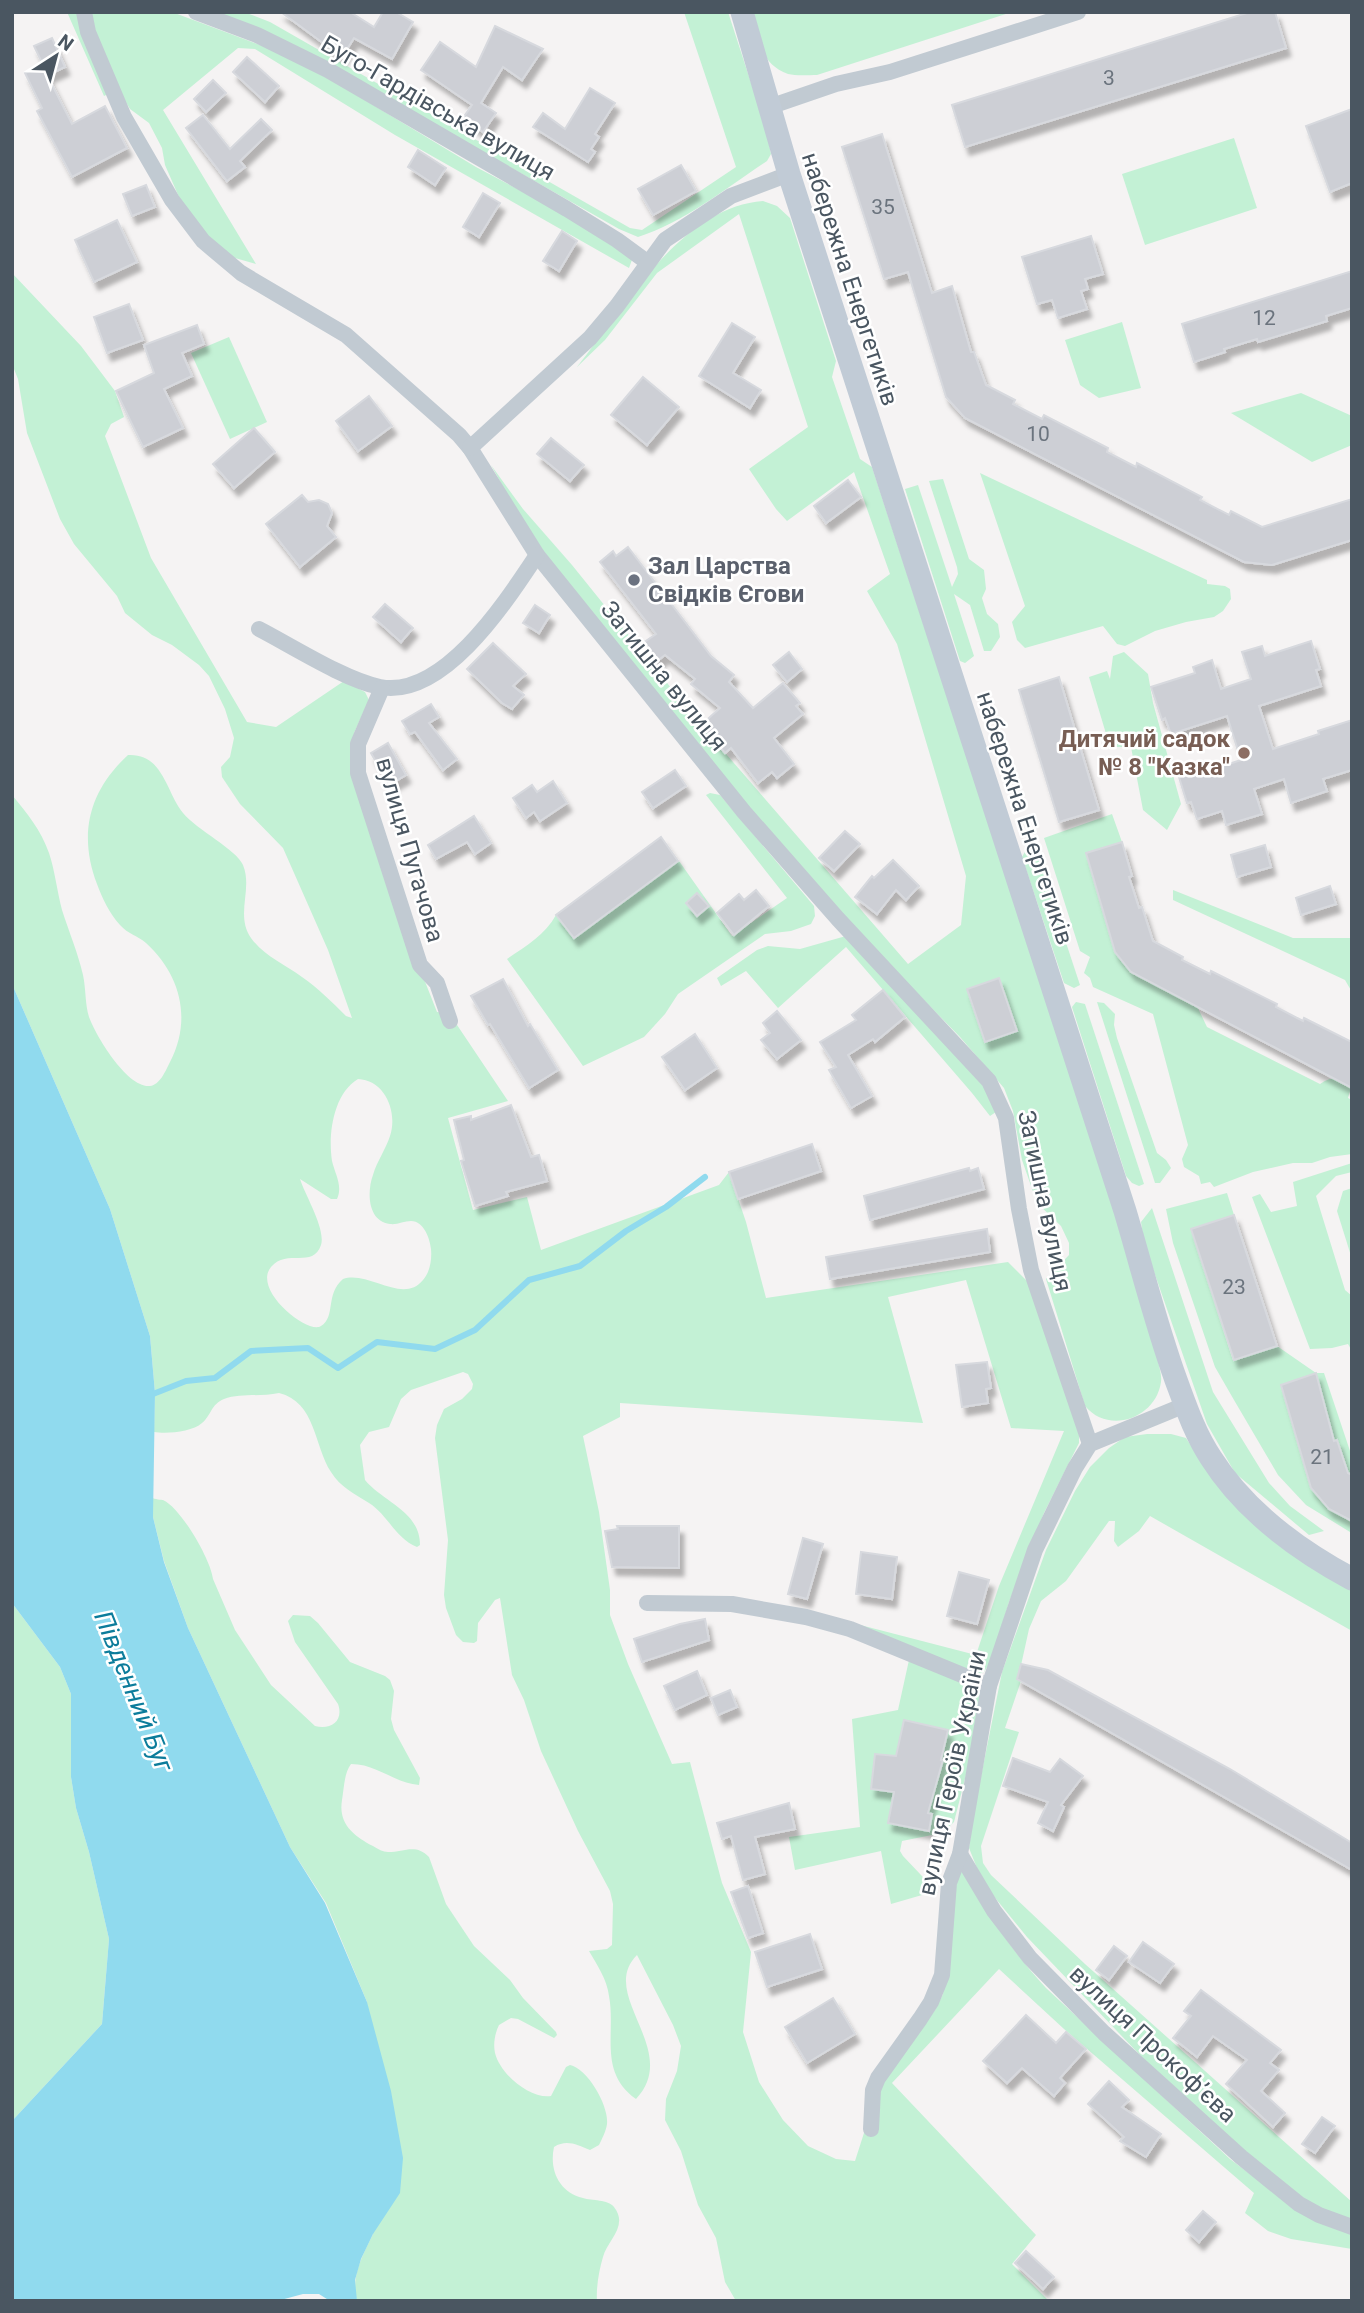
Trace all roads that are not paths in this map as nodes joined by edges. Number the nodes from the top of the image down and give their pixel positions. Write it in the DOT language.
graph roads {
  1 [pos="84,12"];
  2 [pos="196,12"];
  3 [pos="742,12"];
  4 [pos="1077,12"];
  5 [pos="769,107"];
  6 [pos="789,174"];
  7 [pos="648,261"];
  8 [pos="470,448"];
  9 [pos="537,555"];
  10 [pos="259,629"];
  11 [pos="382,688"];
  12 [pos="450,1021"];
  13 [pos="1185,1405"];
  14 [pos="1090,1444"];
  15 [pos="1352,1579"];
  16 [pos="647,1603"];
  17 [pos="989,1686"];
  18 [pos="960,1854"];
  19 [pos="871,2129"];
  20 [pos="1352,2227"];
  1 -- 8 [label="street, Затишна вулиця"];
  2 -- 7 [label="street, Буго-Гардівська вулиця"];
  3 -- 5 [label="street, набережна Енергетиків"];
  4 -- 5 [label="street"];
  5 -- 6 [label="street, набережна Енергетиків"];
  6 -- 7 [label="street"];
  6 -- 13 [label="street, набережна Енергетиків"];
  7 -- 8 [label="street"];
  8 -- 9 [label="street, Затишна вулиця"];
  9 -- 11 [label="street"];
  9 -- 14 [label="street, Затишна вулиця"];
  10 -- 11 [label="street"];
  11 -- 12 [label="street, вулиця Пугачова"];
  13 -- 14 [label="street"];
  13 -- 15 [label="street, набережна Енергетиків"];
  14 -- 17 [label="street, вулиця Героїв України"];
  16 -- 17 [label="street"];
  17 -- 18 [label="street, вулиця Героїв України"];
  18 -- 19 [label="street, вулиця Героїв України"];
  18 -- 20 [label="street, вулиця Прокофʼєва"];
}
